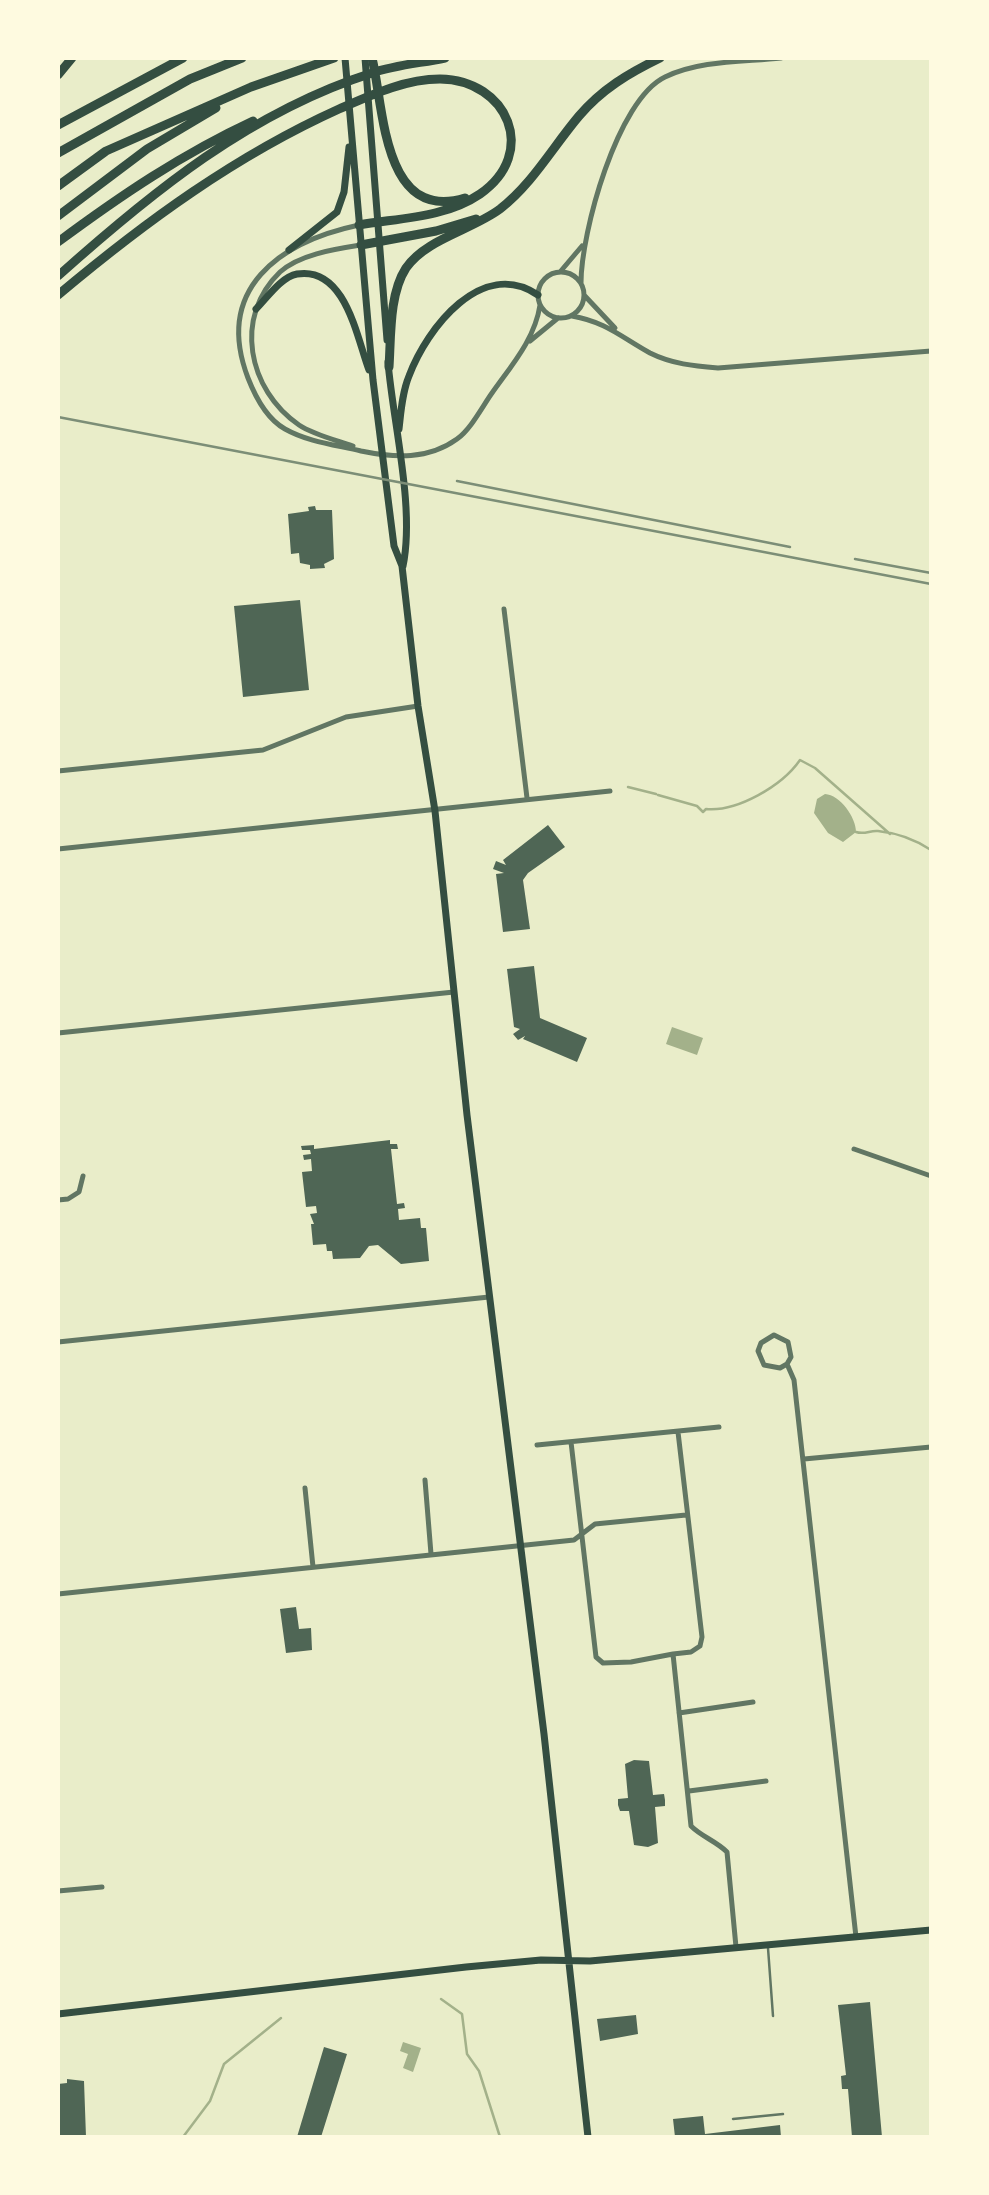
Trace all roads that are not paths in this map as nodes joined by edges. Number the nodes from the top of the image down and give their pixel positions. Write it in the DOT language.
graph roads {
  1 [pos="183,58"];
  2 [pos="242,58"];
  3 [pos="334,58"];
  4 [pos="345,58"];
  5 [pos="365,58"];
  6 [pos="372,58"];
  7 [pos="444,58"];
  8 [pos="660,58"];
  9 [pos="781,58"];
  10 [pos="70,61"];
  11 [pos="58,75"];
  12 [pos="251,87"];
  13 [pos="290,105"];
  14 [pos="58,125"];
  15 [pos="351,139"];
  16 [pos="58,153"];
  17 [pos="58,186"];
  18 [pos="480,194"];
  19 [pos="497,211"];
  20 [pos="58,216"];
  21 [pos="378,222"];
  22 [pos="359,225"];
  23 [pos="379,240"];
  24 [pos="58,242"];
  25 [pos="361,245"];
  26 [pos="582,246"];
  27 [pos="289,250"];
  28 [pos="560,272"];
  29 [pos="58,276"];
  30 [pos="581,283"];
  31 [pos="58,295"];
  32 [pos="538,295"];
  33 [pos="584,295"];
  34 [pos="540,305"];
  35 [pos="256,309"];
  36 [pos="572,316"];
  37 [pos="558,318"];
  38 [pos="617,331"];
  39 [pos="525,345"];
  40 [pos="931,351"];
  41 [pos="389,367"];
  42 [pos="373,380"];
  43 [pos="397,444"];
  44 [pos="373,454"];
  45 [pos="402,566"];
  46 [pos="504,609"];
  47 [pos="418,706"];
  48 [pos="58,771"];
  49 [pos="610,791"];
  50 [pos="527,798"];
  51 [pos="435,811"];
  52 [pos="58,849"];
  53 [pos="454,992"];
  54 [pos="58,1033"];
  55 [pos="854,1149"];
  56 [pos="83,1176"];
  57 [pos="931,1176"];
  58 [pos="58,1200"];
  59 [pos="489,1297"];
  60 [pos="58,1342"];
  61 [pos="786,1364"];
  62 [pos="719,1427"];
  63 [pos="678,1432"];
  64 [pos="571,1442"];
  65 [pos="537,1445"];
  66 [pos="931,1447"];
  67 [pos="804,1459"];
  68 [pos="425,1480"];
  69 [pos="305,1488"];
  70 [pos="686,1515"];
  71 [pos="584,1534"];
  72 [pos="518,1544"];
  73 [pos="431,1554"];
  74 [pos="313,1567"];
  75 [pos="58,1594"];
  76 [pos="673,1654"];
  77 [pos="753,1702"];
  78 [pos="679,1713"];
  79 [pos="766,1781"];
  80 [pos="689,1791"];
  81 [pos="102,1886"];
  82 [pos="58,1891"];
  83 [pos="931,1930"];
  84 [pos="856,1937"];
  85 [pos="768,1945"];
  86 [pos="736,1947"];
  87 [pos="567,1960"];
  88 [pos="58,2014"];
  89 [pos="773,2016"];
  90 [pos="783,2114"];
  91 [pos="733,2119"];
  92 [pos="589,2137"];
  1 -- 14 [label="highway"];
  2 -- 16 [label="highway"];
  3 -- 12 [label="highway"];
  4 -- 15 [label="main road"];
  5 -- 21 [label="main road"];
  6 -- 18 [label="highway"];
  7 -- 13 [label="highway"];
  8 -- 19 [label="highway"];
  9 -- 26 [label="street"];
  10 -- 11 [label="highway"];
  12 -- 17 [label="highway"];
  12 -- 20 [label="highway"];
  13 -- 24 [label="highway"];
  13 -- 29 [label="highway"];
  15 -- 22 [label="main road"];
  15 -- 27 [label="main road"];
  18 -- 21 [label="highway"];
  18 -- 31 [label="highway"];
  19 -- 23 [label="highway"];
  19 -- 41 [label="highway"];
  21 -- 22 [label="highway"];
  21 -- 23 [label="main road"];
  22 -- 25 [label="main road"];
  22 -- 27 [label="street"];
  23 -- 25 [label="highway"];
  23 -- 41 [label="main road"];
  25 -- 35 [label="street"];
  25 -- 42 [label="main road"];
  26 -- 28 [label="street"];
  26 -- 30 [label="street"];
  27 -- 44 [label="street"];
  28 -- 30 [label="street"];
  28 -- 32 [label="street"];
  30 -- 33 [label="street"];
  32 -- 34 [label="street"];
  32 -- 43 [label="main road"];
  33 -- 36 [label="street"];
  33 -- 38 [label="street"];
  34 -- 37 [label="street"];
  34 -- 39 [label="street"];
  35 -- 42 [label="main road"];
  35 -- 44 [label="street"];
  36 -- 37 [label="street"];
  36 -- 38 [label="street"];
  37 -- 39 [label="street"];
  38 -- 40 [label="street"];
  39 -- 44 [label="street"];
  41 -- 43 [label="main road"];
  42 -- 45 [label="main road"];
  43 -- 45 [label="main road"];
  45 -- 47 [label="main road"];
  46 -- 50 [label="street"];
  47 -- 48 [label="street"];
  47 -- 51 [label="main road"];
  49 -- 50 [label="street"];
  50 -- 51 [label="street"];
  51 -- 52 [label="street"];
  51 -- 53 [label="main road"];
  53 -- 54 [label="street"];
  53 -- 59 [label="main road"];
  55 -- 57 [label="street"];
  56 -- 58 [label="street"];
  59 -- 60 [label="street"];
  59 -- 72 [label="main road"];
  61 -- 61 [label="street"];
  61 -- 67 [label="street"];
  62 -- 63 [label="street"];
  63 -- 64 [label="street"];
  63 -- 70 [label="street"];
  64 -- 65 [label="street"];
  64 -- 71 [label="street"];
  66 -- 67 [label="street"];
  67 -- 84 [label="street"];
  68 -- 73 [label="street"];
  69 -- 74 [label="street"];
  70 -- 71 [label="street"];
  70 -- 76 [label="street"];
  71 -- 72 [label="street"];
  71 -- 76 [label="street"];
  72 -- 73 [label="street"];
  72 -- 87 [label="main road"];
  73 -- 74 [label="street"];
  74 -- 75 [label="street"];
  76 -- 78 [label="street"];
  77 -- 78 [label="street"];
  78 -- 80 [label="street"];
  79 -- 80 [label="street"];
  80 -- 86 [label="street"];
  81 -- 82 [label="street"];
  83 -- 84 [label="main road"];
  84 -- 85 [label="main road"];
  85 -- 86 [label="main road"];
  85 -- 89 [label="lane"];
  86 -- 87 [label="main road"];
  87 -- 88 [label="main road"];
  87 -- 92 [label="main road"];
  90 -- 91 [label="lane"];
}
